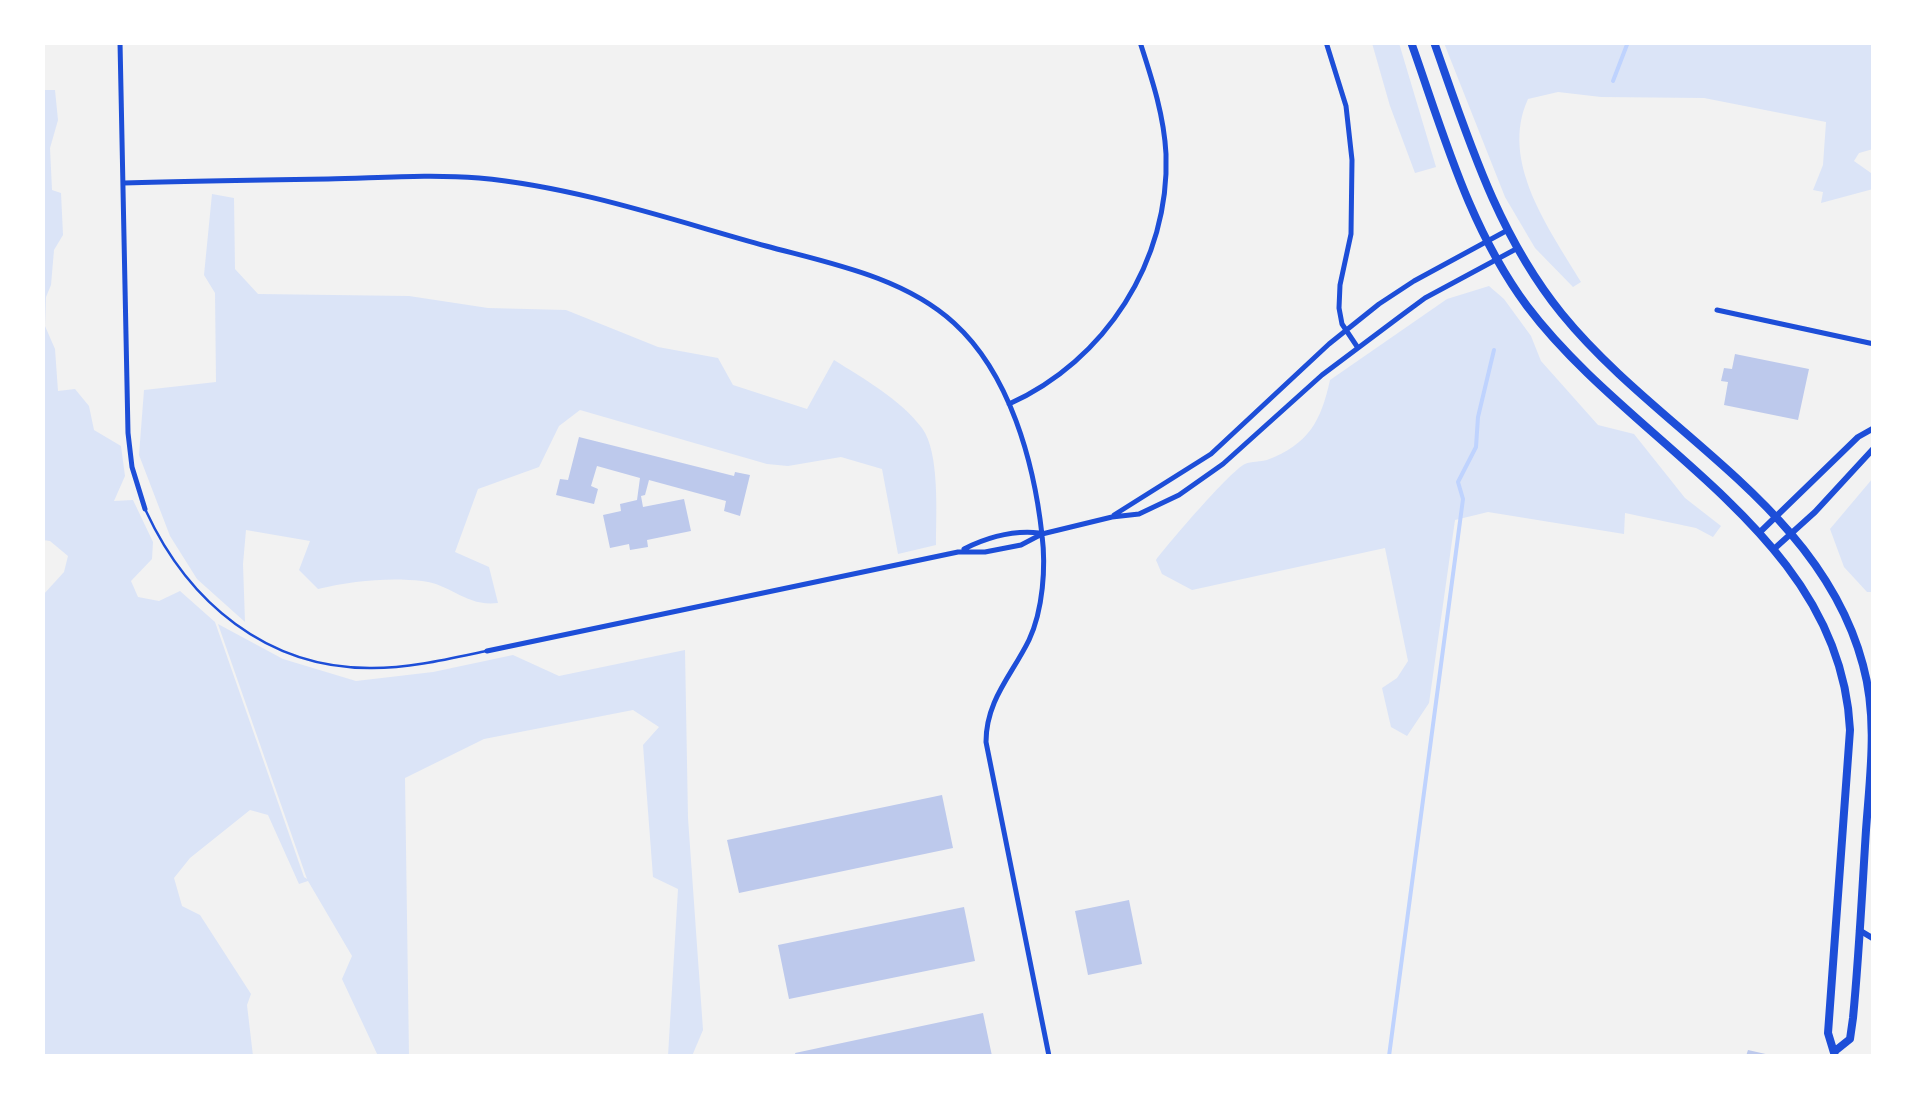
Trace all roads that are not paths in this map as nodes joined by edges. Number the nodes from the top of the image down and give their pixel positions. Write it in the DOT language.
graph roads {
  1 [pos="120,42"];
  2 [pos="1140,42"];
  3 [pos="1326,42"];
  4 [pos="1411,42"];
  5 [pos="1434,42"];
  6 [pos="124,183"];
  7 [pos="1506,232"];
  8 [pos="1487,242"];
  9 [pos="1516,250"];
  10 [pos="1497,260"];
  11 [pos="1717,310"];
  12 [pos="1346,330"];
  13 [pos="1874,344"];
  14 [pos="1358,348"];
  15 [pos="1008,404"];
  16 [pos="1874,428"];
  17 [pos="1874,448"];
  18 [pos="145,509"];
  19 [pos="1776,516"];
  20 [pos="1112,517"];
  21 [pos="1758,533"];
  22 [pos="1792,533"];
  23 [pos="1042,534"];
  24 [pos="1774,550"];
  25 [pos="958,552"];
  26 [pos="487,651"];
  27 [pos="1860,930"];
  28 [pos="1874,941"];
  29 [pos="1859,942"];
  30 [pos="1835,1054"];
  31 [pos="1049,1056"];
  1 -- 6 [label="street"];
  2 -- 15 [label="street"];
  3 -- 12 [label="street"];
  4 -- 8 [label="main road"];
  5 -- 7 [label="main road"];
  6 -- 15 [label="street"];
  6 -- 18 [label="street"];
  7 -- 8 [label="street"];
  7 -- 9 [label="main road"];
  8 -- 10 [label="main road"];
  8 -- 12 [label="street"];
  9 -- 10 [label="street"];
  9 -- 19 [label="main road"];
  10 -- 14 [label="street"];
  10 -- 21 [label="main road"];
  11 -- 13 [label="street"];
  12 -- 14 [label="street"];
  12 -- 20 [label="street"];
  14 -- 20 [label="street"];
  15 -- 23 [label="street"];
  16 -- 19 [label="street"];
  17 -- 22 [label="street"];
  18 -- 26 [label="lane"];
  19 -- 21 [label="street"];
  19 -- 22 [label="main road"];
  20 -- 23 [label="street"];
  21 -- 24 [label="main road"];
  22 -- 24 [label="street"];
  22 -- 27 [label="main road"];
  23 -- 25 [label="street"];
  23 -- 25 [label="street"];
  23 -- 31 [label="street"];
  24 -- 30 [label="main road"];
  25 -- 26 [label="street"];
  27 -- 28 [label="street"];
  27 -- 29 [label="main road"];
  28 -- 29 [label="street"];
  29 -- 30 [label="main road"];
}
